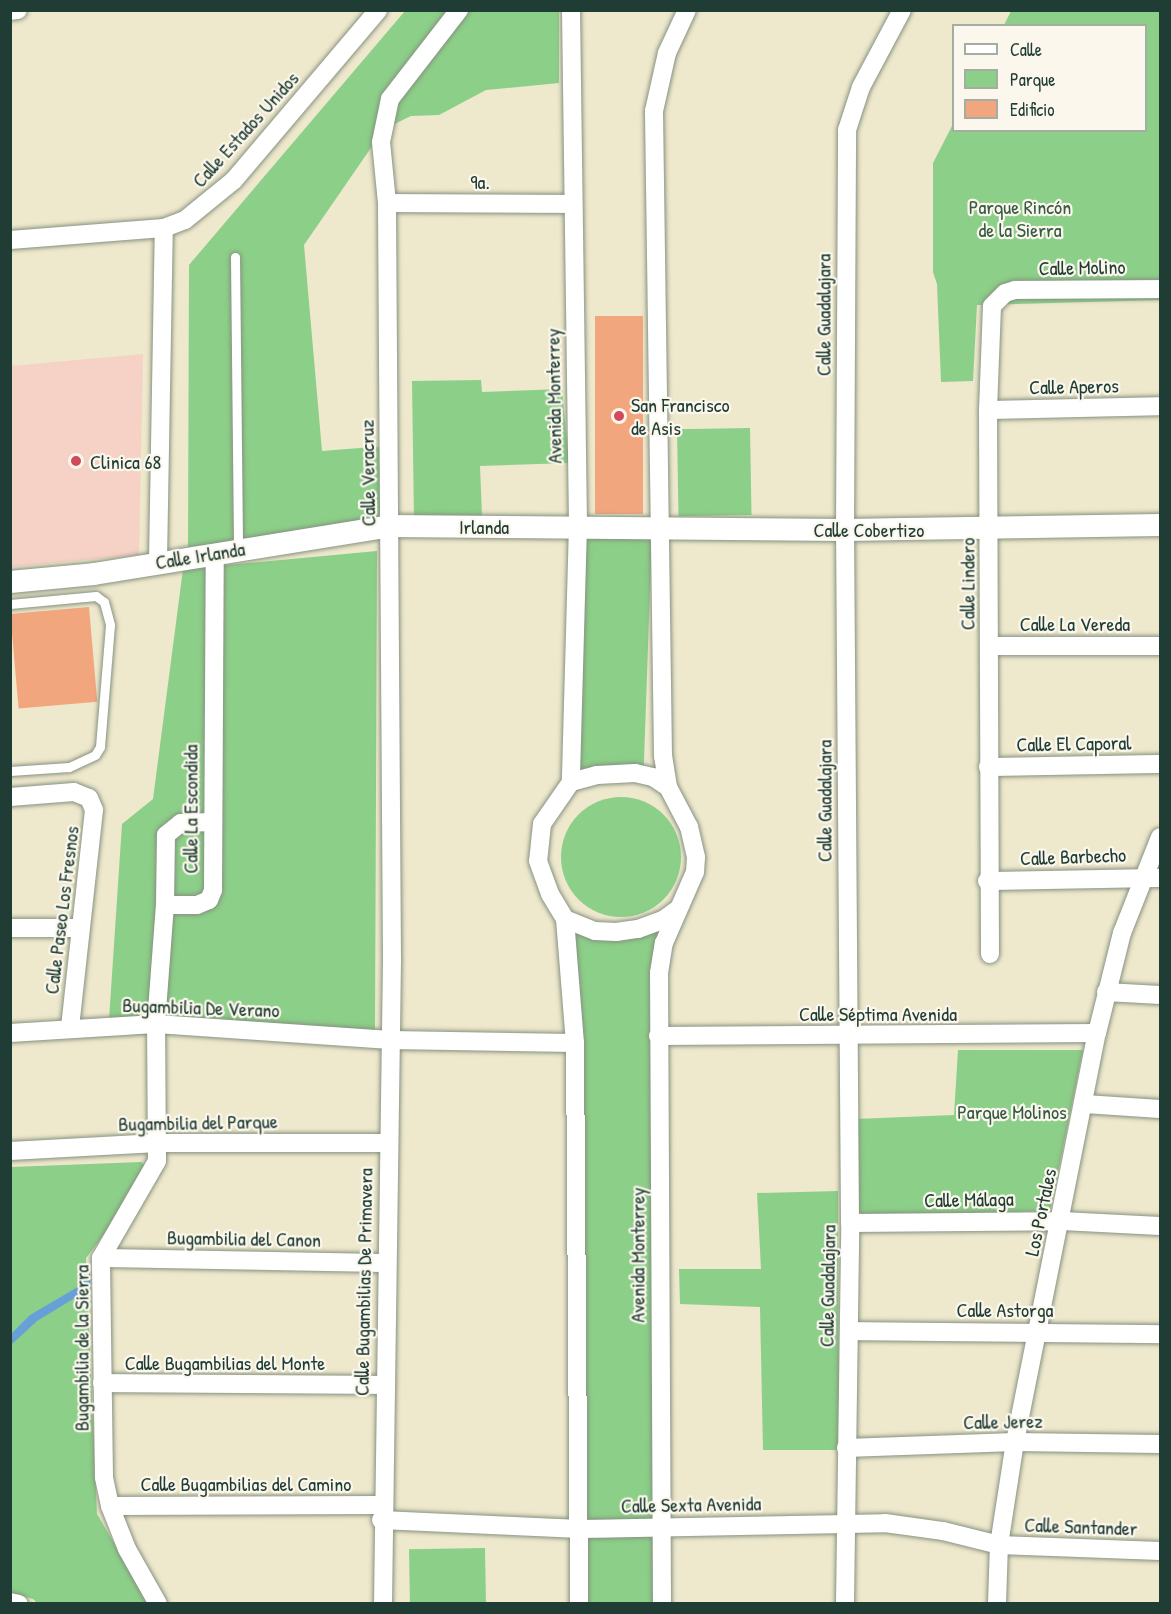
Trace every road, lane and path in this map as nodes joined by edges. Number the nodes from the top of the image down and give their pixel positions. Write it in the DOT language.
graph roads {
  1 [pos="18,10"];
  2 [pos="378,10"];
  3 [pos="459,10"];
  4 [pos="571,10"];
  5 [pos="687,10"];
  6 [pos="902,10"];
  7 [pos="10,11"];
  8 [pos="387,203"];
  9 [pos="573,204"];
  10 [pos="164,228"];
  11 [pos="10,240"];
  12 [pos="235,257"];
  13 [pos="1161,289"];
  14 [pos="1005,292"];
  15 [pos="1161,406"];
  16 [pos="988,410"];
  17 [pos="578,525"];
  18 [pos="1161,525"];
  19 [pos="390,526"];
  20 [pos="658,526"];
  21 [pos="989,528"];
  22 [pos="845,530"];
  23 [pos="238,549"];
  24 [pos="215,553"];
  25 [pos="158,561"];
  26 [pos="10,582"];
  27 [pos="10,604"];
  28 [pos="989,646"];
  29 [pos="1161,646"];
  30 [pos="1161,764"];
  31 [pos="988,767"];
  32 [pos="10,771"];
  33 [pos="571,782"];
  34 [pos="668,787"];
  35 [pos="10,797"];
  36 [pos="212,822"];
  37 [pos="1161,837"];
  38 [pos="1142,877"];
  39 [pos="1161,878"];
  40 [pos="987,881"];
  41 [pos="165,905"];
  42 [pos="678,909"];
  43 [pos="565,919"];
  44 [pos="10,928"];
  45 [pos="78,928"];
  46 [pos="990,954"];
  47 [pos="392,961"];
  48 [pos="1106,992"];
  49 [pos="1161,995"];
  50 [pos="156,1024"];
  51 [pos="70,1028"];
  52 [pos="10,1033"];
  53 [pos="1097,1034"];
  54 [pos="658,1036"];
  55 [pos="848,1037"];
  56 [pos="390,1040"];
  57 [pos="575,1043"];
  58 [pos="1085,1104"];
  59 [pos="1161,1109"];
  60 [pos="158,1143"];
  61 [pos="387,1143"];
  62 [pos="10,1151"];
  63 [pos="1062,1221"];
  64 [pos="850,1223"];
  65 [pos="1161,1226"];
  66 [pos="101,1258"];
  67 [pos="387,1263"];
  68 [pos="849,1331"];
  69 [pos="1038,1331"];
  70 [pos="1161,1334"];
  71 [pos="102,1383"];
  72 [pos="384,1385"];
  73 [pos="1014,1442"];
  74 [pos="1161,1444"];
  75 [pos="846,1448"];
  76 [pos="110,1506"];
  77 [pos="382,1512"];
  78 [pos="844,1523"];
  79 [pos="661,1528"];
  80 [pos="580,1529"];
  81 [pos="999,1545"];
  82 [pos="1161,1551"];
  83 [pos="10,1602"];
  84 [pos="19,1604"];
  85 [pos="158,1604"];
  86 [pos="383,1604"];
  87 [pos="579,1604"];
  88 [pos="662,1604"];
  89 [pos="845,1604"];
  90 [pos="997,1604"];
  1 -- 7 [label="street"];
  2 -- 10 [label="street, Calle Estados Unidos"];
  3 -- 8 [label="street, Calle Veracruz"];
  4 -- 9 [label="street, Avenida Monterrey"];
  5 -- 20 [label="street, Avenida Monterrey"];
  6 -- 22 [label="street, Calle Guadalajara"];
  8 -- 9 [label="street, 9a."];
  8 -- 19 [label="street, Calle Veracruz"];
  9 -- 17 [label="street, Avenida Monterrey"];
  10 -- 11 [label="street, Calle Estados Unidos"];
  10 -- 25 [label="street"];
  12 -- 23 [label="lane"];
  13 -- 14 [label="street, Calle Molino"];
  14 -- 16 [label="street, Calle Lindero"];
  15 -- 16 [label="street, Calle Aperos"];
  16 -- 21 [label="street, Calle Lindero"];
  17 -- 19 [label="street, Irlanda"];
  17 -- 20 [label="street, Calle Cobertizo"];
  17 -- 33 [label="street, Avenida Monterrey"];
  18 -- 21 [label="street, Calle Cobertizo"];
  19 -- 23 [label="street, Calle Irlanda"];
  19 -- 47 [label="street, Calle Veracruz"];
  20 -- 22 [label="street, Calle Cobertizo"];
  20 -- 34 [label="street, Avenida Monterrey"];
  21 -- 22 [label="street, Calle Cobertizo"];
  21 -- 28 [label="street, Calle Lindero"];
  22 -- 55 [label="street, Calle Guadalajara"];
  23 -- 24 [label="street, Calle Irlanda"];
  24 -- 25 [label="street, Calle Irlanda"];
  24 -- 36 [label="street, Calle La Escondida"];
  25 -- 26 [label="street, Calle Irlanda"];
  27 -- 32 [label="lane"];
  28 -- 29 [label="street, Calle La Vereda"];
  28 -- 31 [label="street, Calle Lindero"];
  30 -- 31 [label="street, Calle El Caporal"];
  31 -- 40 [label="street, Calle Lindero"];
  33 -- 34 [label="street"];
  33 -- 43 [label="street"];
  34 -- 42 [label="street, Avenida Monterrey"];
  35 -- 45 [label="street, Calle Paseo Los Fresnos"];
  36 -- 41 [label="street"];
  36 -- 41 [label="street, Calle La Escondida"];
  37 -- 38 [label="street, Los Portales"];
  38 -- 39 [label="street, Calle Barbecho"];
  38 -- 40 [label="street, Calle Barbecho"];
  38 -- 48 [label="street, Los Portales"];
  40 -- 46 [label="street, Calle Lindero"];
  41 -- 50 [label="street"];
  42 -- 43 [label="street"];
  42 -- 54 [label="street, Avenida Monterrey"];
  43 -- 57 [label="street"];
  44 -- 45 [label="street"];
  45 -- 51 [label="street, Calle Paseo Los Fresnos"];
  47 -- 56 [label="street, Calle Bugambilias De Primavera"];
  48 -- 49 [label="street"];
  48 -- 53 [label="street, Los Portales"];
  50 -- 51 [label="street, Bugambilia De Verano"];
  50 -- 56 [label="street, Bugambilia De Verano"];
  50 -- 60 [label="street, Bugambilia de la Sierra"];
  51 -- 52 [label="street, Bugambilia De Verano"];
  53 -- 55 [label="street, Calle Séptima Avenida"];
  53 -- 58 [label="street, Los Portales"];
  54 -- 55 [label="street, Calle Séptima Avenida"];
  54 -- 79 [label="street, Avenida Monterrey"];
  55 -- 64 [label="street, Calle Guadalajara"];
  56 -- 57 [label="street"];
  56 -- 61 [label="street, Calle Bugambilias De Primavera"];
  57 -- 80 [label="street"];
  58 -- 59 [label="street"];
  58 -- 63 [label="street, Los Portales"];
  60 -- 61 [label="street, Bugambilia del Parque"];
  60 -- 62 [label="street, Bugambilia del Parque"];
  60 -- 66 [label="street, Bugambilia de la Sierra"];
  61 -- 67 [label="street, Calle Bugambilias De Primavera"];
  63 -- 64 [label="street, Calle Málaga"];
  63 -- 65 [label="street, Calle Málaga"];
  63 -- 69 [label="street, Los Portales"];
  64 -- 68 [label="street, Calle Guadalajara"];
  66 -- 67 [label="street, Bugambilia del Canon"];
  66 -- 71 [label="street, Bugambilia de la Sierra"];
  67 -- 72 [label="street, Calle Bugambilias De Primavera"];
  68 -- 69 [label="street, Calle Astorga"];
  68 -- 75 [label="street, Calle Guadalajara"];
  69 -- 70 [label="street, Calle Astorga"];
  69 -- 73 [label="street, Los Portales"];
  71 -- 72 [label="street, Calle Bugambilias del Monte"];
  71 -- 76 [label="street, Bugambilia de la Sierra"];
  72 -- 77 [label="street, Calle Bugambilias De Primavera"];
  73 -- 74 [label="street, Calle Jerez"];
  73 -- 75 [label="street, Calle Jerez"];
  73 -- 81 [label="street, Los Portales"];
  75 -- 78 [label="street, Calle Guadalajara"];
  76 -- 77 [label="street, Calle Bugambilias del Camino"];
  76 -- 85 [label="street, Bugambilia de la Sierra"];
  77 -- 80 [label="street, Calle Sexta Avenida"];
  77 -- 86 [label="street, Calle Bugambilias De Primavera"];
  78 -- 79 [label="street, Calle Sexta Avenida"];
  78 -- 81 [label="street, Calle Sexta Avenida"];
  78 -- 89 [label="street, Calle Guadalajara"];
  79 -- 80 [label="street, Calle Sexta Avenida"];
  79 -- 88 [label="street, Avenida Monterrey"];
  80 -- 87 [label="street"];
  81 -- 82 [label="street, Calle Santander"];
  81 -- 90 [label="street, Los Portales"];
  83 -- 84 [label="street"];
}
